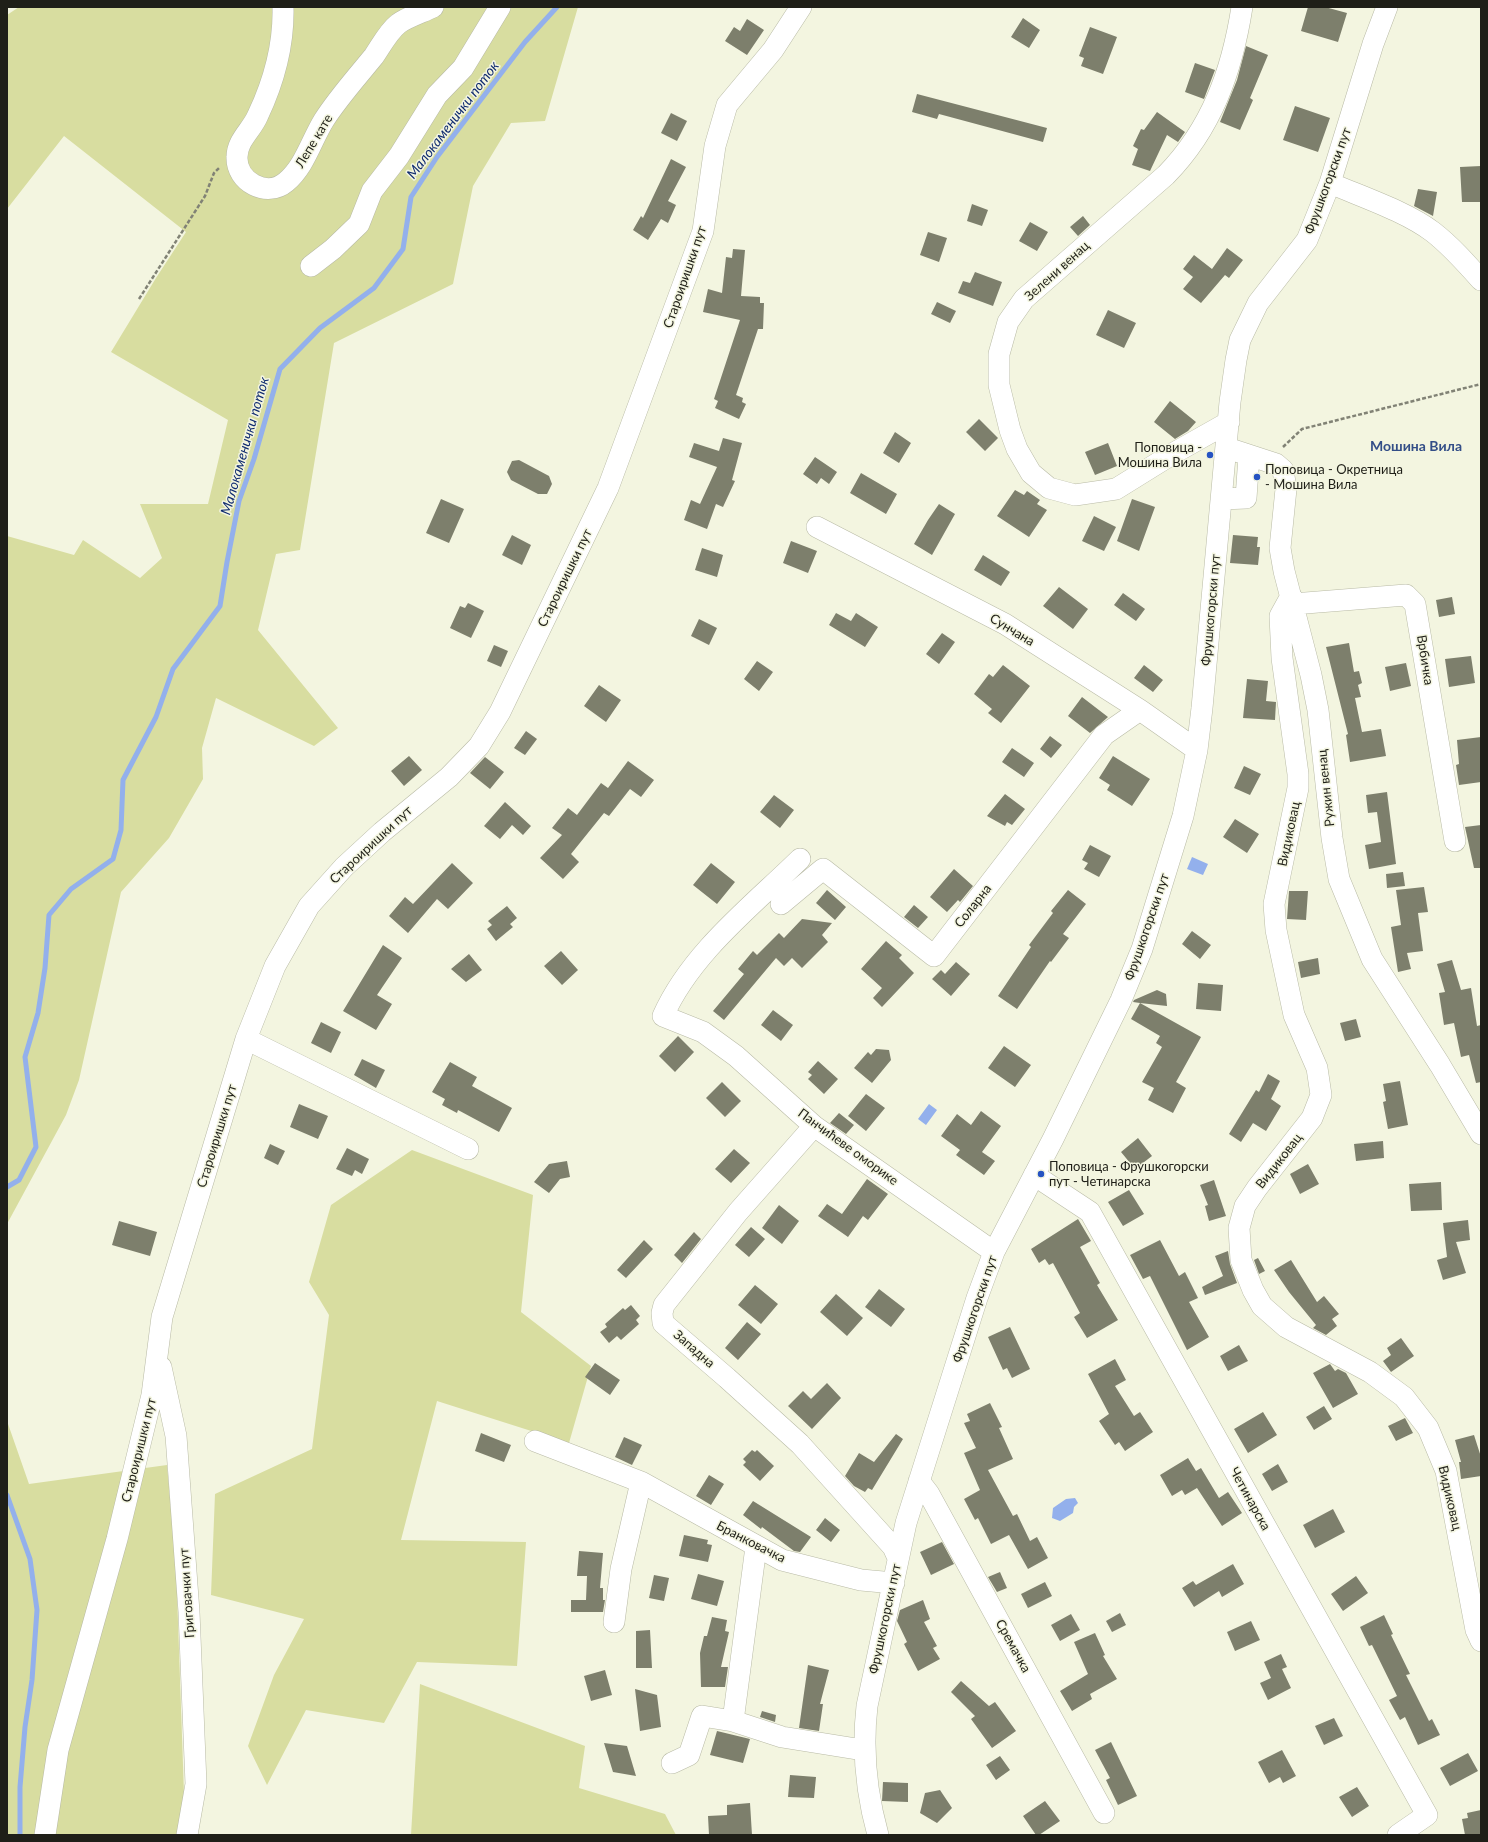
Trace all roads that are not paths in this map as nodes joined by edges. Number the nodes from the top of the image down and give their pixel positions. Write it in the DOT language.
graph roads {
  1 [pos="284,7"];
  2 [pos="433,7"];
  3 [pos="500,7"];
  4 [pos="801,7"];
  5 [pos="1242,7"];
  6 [pos="1386,7"];
  7 [pos="1330,183"];
  8 [pos="311,266"];
  9 [pos="1481,280"];
  10 [pos="1229,422"];
  11 [pos="1227,448"];
  12 [pos="1259,459"];
  13 [pos="1222,499"];
  14 [pos="817,527"];
  15 [pos="1292,600"];
  16 [pos="1140,710"];
  17 [pos="1196,750"];
  18 [pos="1454,841"];
  19 [pos="800,859"];
  20 [pos="780,904"];
  21 [pos="246,1039"];
  22 [pos="814,1126"];
  23 [pos="1481,1134"];
  24 [pos="468,1149"];
  25 [pos="1034,1175"];
  26 [pos="994,1252"];
  27 [pos="158,1353"];
  28 [pos="535,1442"];
  29 [pos="919,1481"];
  30 [pos="641,1482"];
  31 [pos="756,1547"];
  32 [pos="898,1558"];
  33 [pos="894,1583"];
  34 [pos="614,1622"];
  35 [pos="1481,1641"];
  36 [pos="733,1721"];
  37 [pos="864,1750"];
  38 [pos="672,1764"];
  39 [pos="1104,1813"];
  40 [pos="45,1835"];
  41 [pos="187,1835"];
  42 [pos="878,1835"];
  43 [pos="1398,1835"];
  1 -- 2 [label="street, Лепе кате"];
  3 -- 8 [label="street"];
  4 -- 21 [label="street, Староиришки пут"];
  5 -- 10 [label="street, Зелени венац"];
  6 -- 7 [label="street, Фрушкогорски пут"];
  7 -- 9 [label="street"];
  7 -- 10 [label="street, Фрушкогорски пут"];
  10 -- 11 [label="street, Фрушкогорски пут"];
  11 -- 12 [label="street, Ружин венац"];
  11 -- 13 [label="street, Фрушкогорски пут"];
  12 -- 13 [label="street"];
  12 -- 15 [label="street, Ружин венац"];
  13 -- 17 [label="street, Фрушкогорски пут"];
  14 -- 16 [label="street, Сунчана"];
  15 -- 18 [label="street, Врбичка"];
  15 -- 23 [label="street, Ружин венац"];
  15 -- 35 [label="street, Видиковац"];
  16 -- 17 [label="street, Сунчана"];
  16 -- 20 [label="street, Соларна"];
  17 -- 25 [label="street, Фрушкогорски пут"];
  19 -- 22 [label="street, Панчићеве оморике"];
  21 -- 24 [label="street"];
  21 -- 27 [label="street, Староиришки пут"];
  22 -- 26 [label="street, Панчићеве оморике"];
  22 -- 32 [label="street, Западна"];
  25 -- 26 [label="street, Фрушкогорски пут"];
  25 -- 43 [label="street, Четинарска"];
  26 -- 29 [label="street, Фрушкогорски пут"];
  27 -- 40 [label="street, Староиришки пут"];
  27 -- 41 [label="street, Григовачки пут"];
  28 -- 30 [label="street, Бранковачка"];
  29 -- 32 [label="street, Фрушкогорски пут"];
  29 -- 39 [label="street, Сремачка"];
  30 -- 31 [label="street, Бранковачка"];
  30 -- 34 [label="street"];
  31 -- 33 [label="street, Бранковачка"];
  31 -- 36 [label="street"];
  32 -- 33 [label="street, Фрушкогорски пут"];
  33 -- 37 [label="street, Фрушкогорски пут"];
  36 -- 37 [label="street"];
  36 -- 38 [label="street"];
  37 -- 42 [label="street, Фрушкогорски пут"];
}
